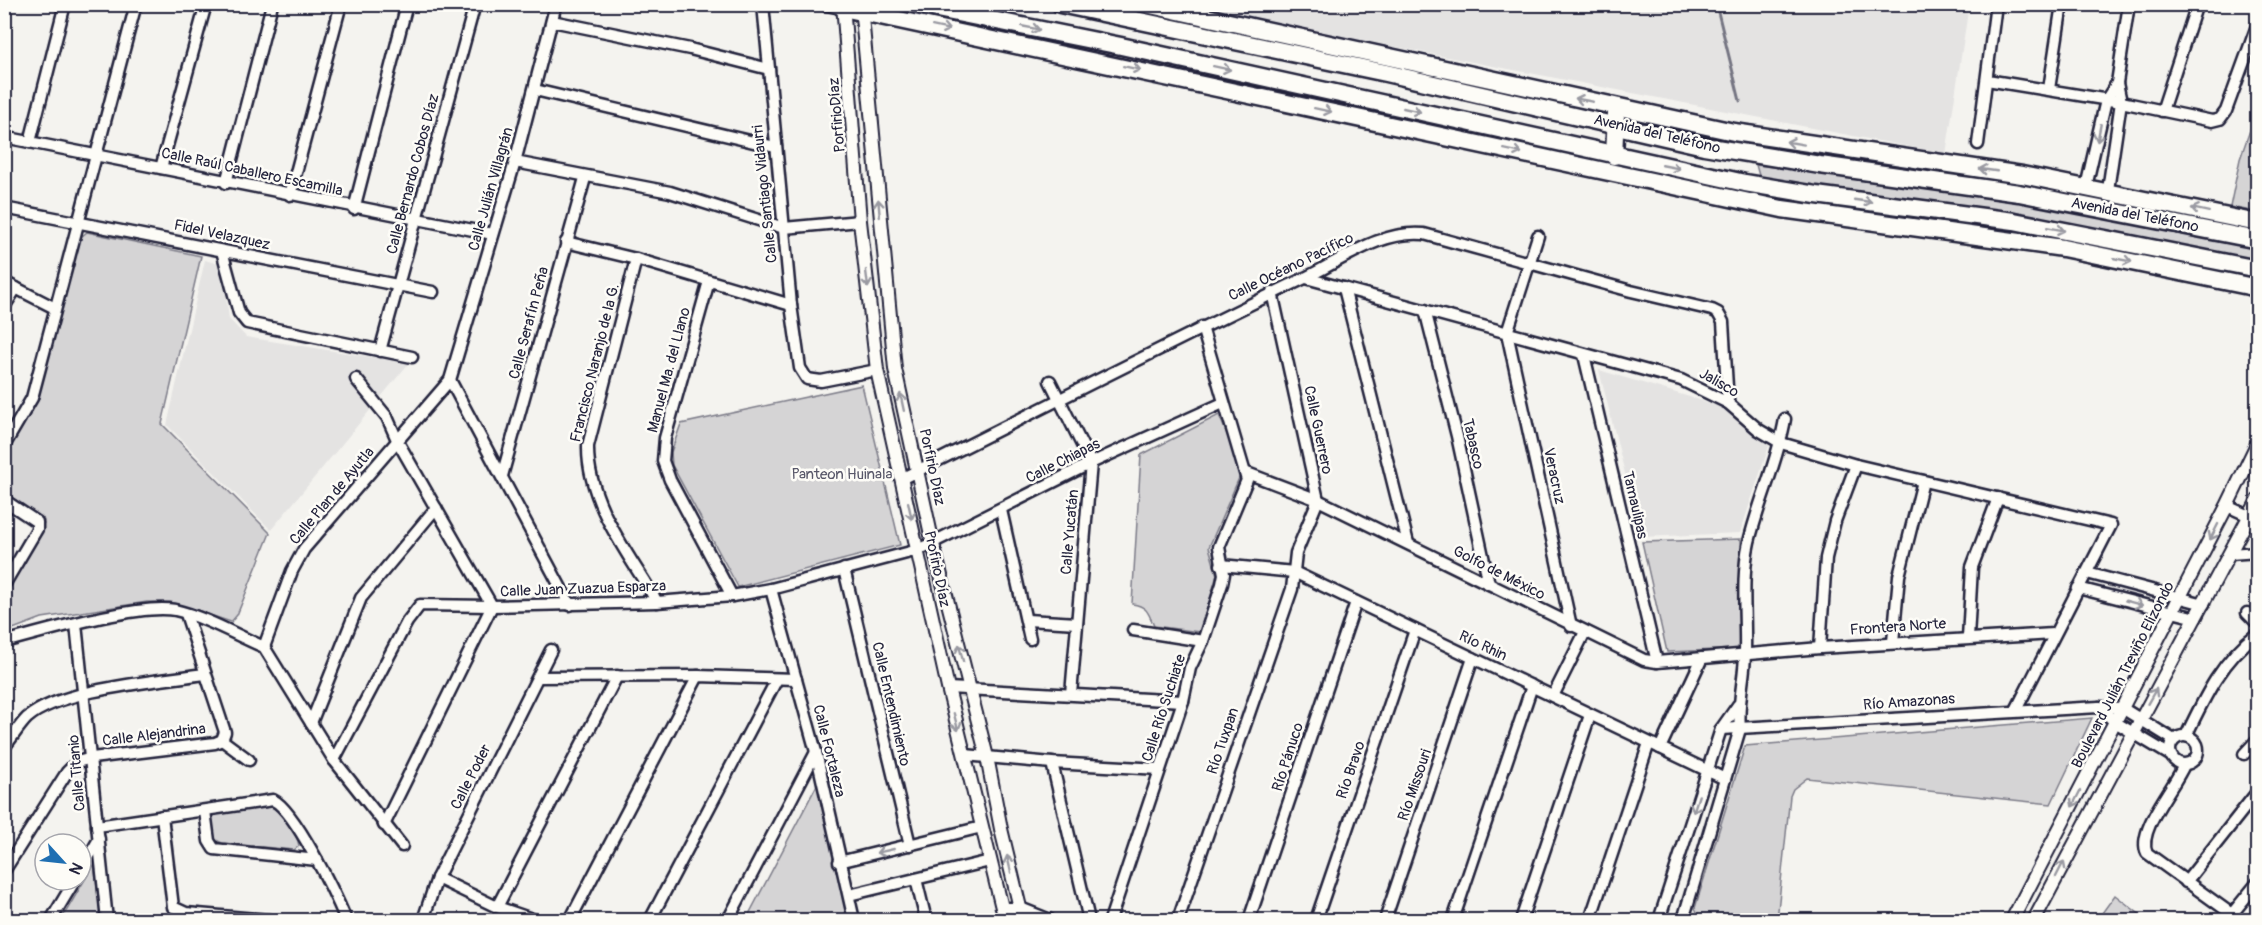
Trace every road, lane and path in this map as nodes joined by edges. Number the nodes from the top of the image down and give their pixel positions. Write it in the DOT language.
graph roads {
  1 [pos="65,4"];
  2 [pos="136,4"];
  3 [pos="206,4"];
  4 [pos="272,4"];
  5 [pos="341,4"];
  6 [pos="407,4"];
  7 [pos="475,4"];
  8 [pos="556,4"];
  9 [pos="763,4"];
  10 [pos="825,4"];
  11 [pos="912,4"];
  12 [pos="1060,4"];
  13 [pos="1146,4"];
  14 [pos="1996,4"];
  15 [pos="2062,4"];
  16 [pos="2129,4"];
  17 [pos="2197,4"];
  18 [pos="843,6"];
  19 [pos="1088,7"];
  20 [pos="861,8"];
  21 [pos="552,21"];
  22 [pos="2258,23"];
  23 [pos="1161,55"];
  24 [pos="769,69"];
  25 [pos="1157,73"];
  26 [pos="1987,80"];
  27 [pos="2117,83"];
  28 [pos="2049,89"];
  29 [pos="535,90"];
  30 [pos="2106,100"];
  31 [pos="2121,102"];
  32 [pos="1616,107"];
  33 [pos="2162,111"];
  34 [pos="1616,125"];
  35 [pos="4,137"];
  36 [pos="30,142"];
  37 [pos="1978,144"];
  38 [pos="775,147"];
  39 [pos="1749,154"];
  40 [pos="96,155"];
  41 [pos="1614,156"];
  42 [pos="515,162"];
  43 [pos="161,168"];
  44 [pos="1716,175"];
  45 [pos="2022,175"];
  46 [pos="585,178"];
  47 [pos="226,183"];
  48 [pos="1745,183"];
  49 [pos="2086,187"];
  50 [pos="2108,190"];
  51 [pos="2019,193"];
  52 [pos="1711,194"];
  53 [pos="290,195"];
  54 [pos="1742,200"];
  55 [pos="4,208"];
  56 [pos="354,208"];
  57 [pos="1921,209"];
  58 [pos="416,220"];
  59 [pos="860,220"];
  60 [pos="2258,223"];
  61 [pos="78,224"];
  62 [pos="2232,225"];
  63 [pos="784,228"];
  64 [pos="1920,228"];
  65 [pos="493,234"];
  66 [pos="1538,237"];
  67 [pos="2258,240"];
  68 [pos="566,242"];
  69 [pos="222,251"];
  70 [pos="636,259"];
  71 [pos="2223,262"];
  72 [pos="1529,264"];
  73 [pos="2258,269"];
  74 [pos="1306,278"];
  75 [pos="2219,279"];
  76 [pos="709,281"];
  77 [pos="4,282"];
  78 [pos="399,285"];
  79 [pos="16,288"];
  80 [pos="1344,288"];
  81 [pos="2258,288"];
  82 [pos="433,292"];
  83 [pos="1272,292"];
  84 [pos="791,306"];
  85 [pos="4,307"];
  86 [pos="55,308"];
  87 [pos="1425,310"];
  88 [pos="1202,327"];
  89 [pos="1507,333"];
  90 [pos="380,351"];
  91 [pos="1584,355"];
  92 [pos="412,357"];
  93 [pos="877,370"];
  94 [pos="356,380"];
  95 [pos="450,380"];
  96 [pos="1050,381"];
  97 [pos="1059,401"];
  98 [pos="1728,402"];
  99 [pos="1223,403"];
  100 [pos="1785,419"];
  101 [pos="398,442"];
  102 [pos="2258,442"];
  103 [pos="1781,443"];
  104 [pos="4,446"];
  105 [pos="1091,463"];
  106 [pos="1856,465"];
  107 [pos="917,471"];
  108 [pos="1247,473"];
  109 [pos="502,476"];
  110 [pos="903,478"];
  111 [pos="1923,481"];
  112 [pos="1998,498"];
  113 [pos="4,500"];
  114 [pos="1318,500"];
  115 [pos="2258,500"];
  116 [pos="2227,506"];
  117 [pos="436,508"];
  118 [pos="1001,510"];
  119 [pos="2249,516"];
  120 [pos="2258,528"];
  121 [pos="1408,543"];
  122 [pos="933,544"];
  123 [pos="918,550"];
  124 [pos="2258,552"];
  125 [pos="2230,554"];
  126 [pos="1221,565"];
  127 [pos="844,569"];
  128 [pos="1294,572"];
  129 [pos="2087,573"];
  130 [pos="1489,584"];
  131 [pos="4,585"];
  132 [pos="2078,588"];
  133 [pos="771,589"];
  134 [pos="732,596"];
  135 [pos="2180,597"];
  136 [pos="657,602"];
  137 [pos="1356,602"];
  138 [pos="2204,604"];
  139 [pos="570,605"];
  140 [pos="492,606"];
  141 [pos="186,614"];
  142 [pos="2171,614"];
  143 [pos="2247,614"];
  144 [pos="2196,618"];
  145 [pos="1027,620"];
  146 [pos="1077,623"];
  147 [pos="76,624"];
  148 [pos="2258,624"];
  149 [pos="1571,626"];
  150 [pos="1134,630"];
  151 [pos="1415,630"];
  152 [pos="1585,632"];
  153 [pos="2258,633"];
  154 [pos="2054,634"];
  155 [pos="1968,638"];
  156 [pos="1030,639"];
  157 [pos="1203,641"];
  158 [pos="4,642"];
  159 [pos="1893,642"];
  160 [pos="264,646"];
  161 [pos="1820,648"];
  162 [pos="551,650"];
  163 [pos="1745,655"];
  164 [pos="1473,658"];
  165 [pos="1702,658"];
  166 [pos="1657,662"];
  167 [pos="204,674"];
  168 [pos="617,676"];
  169 [pos="698,676"];
  170 [pos="539,677"];
  171 [pos="777,679"];
  172 [pos="796,679"];
  173 [pos="1532,686"];
  174 [pos="948,688"];
  175 [pos="970,688"];
  176 [pos="84,694"];
  177 [pos="1071,694"];
  178 [pos="1553,696"];
  179 [pos="1183,701"];
  180 [pos="1738,705"];
  181 [pos="2099,706"];
  182 [pos="2122,708"];
  183 [pos="2016,710"];
  184 [pos="1590,715"];
  185 [pos="2140,718"];
  186 [pos="2115,722"];
  187 [pos="311,723"];
  188 [pos="1721,729"];
  189 [pos="1740,729"];
  190 [pos="2132,732"];
  191 [pos="2186,736"];
  192 [pos="2258,739"];
  193 [pos="222,740"];
  194 [pos="2174,740"];
  195 [pos="1649,743"];
  196 [pos="4,747"];
  197 [pos="1660,748"];
  198 [pos="816,752"];
  199 [pos="2244,754"];
  200 [pos="964,755"];
  201 [pos="2170,755"];
  202 [pos="987,757"];
  203 [pos="92,758"];
  204 [pos="249,760"];
  205 [pos="334,760"];
  206 [pos="1052,764"];
  207 [pos="2184,765"];
  208 [pos="1160,769"];
  209 [pos="1706,771"];
  210 [pos="1725,779"];
  211 [pos="2258,791"];
  212 [pos="205,811"];
  213 [pos="162,816"];
  214 [pos="97,825"];
  215 [pos="384,825"];
  216 [pos="982,826"];
  217 [pos="99,839"];
  218 [pos="910,845"];
  219 [pos="402,846"];
  220 [pos="93,849"];
  221 [pos="317,860"];
  222 [pos="839,861"];
  223 [pos="990,861"];
  224 [pos="4,871"];
  225 [pos="437,878"];
  226 [pos="916,879"];
  227 [pos="2186,882"];
  228 [pos="2258,882"];
  229 [pos="68,892"];
  230 [pos="849,895"];
  231 [pos="497,907"];
  232 [pos="1020,908"];
  233 [pos="1004,914"];
  234 [pos="2236,917"];
  235 [pos="1684,920"];
  236 [pos="51,921"];
  237 [pos="107,921"];
  238 [pos="269,921"];
  239 [pos="346,921"];
  240 [pos="423,921"];
  241 [pos="535,921"];
  242 [pos="570,921"];
  243 [pos="650,921"];
  244 [pos="728,921"];
  245 [pos="854,921"];
  246 [pos="926,921"];
  247 [pos="1023,921"];
  248 [pos="1050,921"];
  249 [pos="1089,921"];
  250 [pos="1110,921"];
  251 [pos="1178,921"];
  252 [pos="1249,921"];
  253 [pos="1316,921"];
  254 [pos="1385,921"];
  255 [pos="1454,921"];
  256 [pos="1521,921"];
  257 [pos="1590,921"];
  258 [pos="1659,921"];
  259 [pos="2012,921"];
  260 [pos="2034,921"];
  1 -- 36 [label="street"];
  2 -- 40 [label="street"];
  3 -- 43 [label="street"];
  4 -- 47 [label="street"];
  5 -- 53 [label="street"];
  6 -- 56 [label="street"];
  7 -- 58 [label="street, Calle Bernardo Cobos Díaz"];
  8 -- 21 [label="street, Calle Julián Villagrán"];
  9 -- 24 [label="street, Calle Santiago Vidaurri"];
  10 -- 18 [label="street"];
  11 -- 23 [label="main road, Avenida del Teléfono, one-way"];
  12 -- 19 [label="main road, Avenida del Teléfono"];
  32 -- 13 [label="main road, one-way"];
  14 -- 26 [label="street"];
  15 -- 28 [label="street"];
  16 -- 27 [label="street"];
  17 -- 33 [label="street"];
  18 -- 20 [label="main road"];
  18 -- 59 [label="street, PorfirioDíaz"];
  19 -- 34 [label="main road, Avenida del Teléfono"];
  20 -- 25 [label="main road, one-way"];
  107 -- 20 [label="street, Porfirio Díaz, one-way"];
  21 -- 24 [label="street"];
  21 -- 29 [label="street, Calle Julián Villagrán"];
  22 -- 33 [label="street"];
  23 -- 25 [label="main road"];
  23 -- 41 [label="main road, Avenida del Teléfono, one-way"];
  24 -- 38 [label="street, Calle Santiago Vidaurri"];
  25 -- 52 [label="main road, one-way"];
  26 -- 28 [label="street"];
  26 -- 37 [label="street"];
  27 -- 30 [label="street"];
  27 -- 31 [label="street"];
  28 -- 30 [label="street"];
  29 -- 38 [label="street"];
  29 -- 42 [label="street, Calle Julián Villagrán"];
  30 -- 31 [label="street"];
  30 -- 49 [label="street, one-way"];
  31 -- 33 [label="street"];
  31 -- 50 [label="street"];
  32 -- 34 [label="main road"];
  45 -- 32 [label="main road, one-way"];
  34 -- 39 [label="main road, Avenida del Teléfono"];
  34 -- 41 [label="main road"];
  35 -- 36 [label="street, Calle Raúl Caballero Escamilla"];
  36 -- 40 [label="street, Calle Raúl Caballero Escamilla"];
  38 -- 63 [label="street, Calle Santiago Vidaurri"];
  39 -- 48 [label="main road"];
  39 -- 51 [label="main road, Avenida del Teléfono"];
  40 -- 43 [label="street, Calle Raúl Caballero Escamilla"];
  40 -- 61 [label="street"];
  41 -- 44 [label="main road, Avenida del Teléfono, one-way"];
  42 -- 46 [label="street"];
  42 -- 65 [label="street, Calle Julián Villagrán"];
  43 -- 47 [label="street, Calle Raúl Caballero Escamilla"];
  44 -- 48 [label="main road, Avenida del Teléfono"];
  44 -- 52 [label="main road"];
  45 -- 49 [label="main road"];
  45 -- 51 [label="main road"];
  46 -- 63 [label="street"];
  46 -- 68 [label="street, Calle Serafín Peña"];
  47 -- 53 [label="street, Calle Raúl Caballero Escamilla"];
  48 -- 54 [label="main road"];
  48 -- 57 [label="main road, Avenida del Teléfono, one-way"];
  49 -- 50 [label="main road"];
  62 -- 50 [label="main road, one-way"];
  51 -- 62 [label="main road, Avenida del Teléfono"];
  52 -- 54 [label="main road"];
  53 -- 56 [label="street, Calle Raúl Caballero Escamilla"];
  54 -- 64 [label="main road"];
  55 -- 61 [label="street, Fidel Velazquez"];
  56 -- 58 [label="street, Calle Raúl Caballero Escamilla"];
  57 -- 64 [label="main road"];
  57 -- 71 [label="main road, Avenida del Teléfono, one-way"];
  58 -- 65 [label="street, Calle Raúl Caballero Escamilla"];
  58 -- 78 [label="street, Calle Bernardo Cobos Díaz"];
  59 -- 63 [label="street"];
  59 -- 93 [label="street, Profirio Díaz, one-way"];
  60 -- 62 [label="main road"];
  61 -- 69 [label="street, Fidel Velazquez"];
  61 -- 86 [label="street"];
  62 -- 67 [label="main road, Avenida del Teléfono"];
  63 -- 84 [label="street, Calle Santiago Vidaurri"];
  64 -- 75 [label="main road, one-way"];
  65 -- 95 [label="street, Calle Julián Villagrán"];
  66 -- 72 [label="street"];
  68 -- 70 [label="street"];
  68 -- 109 [label="street, Calle Serafín Peña"];
  69 -- 78 [label="street, Fidel Velazquez"];
  69 -- 90 [label="street"];
  70 -- 76 [label="street"];
  70 -- 136 [label="street, Francisco Naranjo de la G."];
  71 -- 73 [label="main road, Avenida del Teléfono"];
  71 -- 75 [label="main road"];
  72 -- 74 [label="street, Calle Océano Pacífico"];
  72 -- 89 [label="street"];
  72 -- 98 [label="street, Calle Océano Pacífico"];
  74 -- 80 [label="street, Jalisco"];
  74 -- 83 [label="street, Calle Océano Pacífico"];
  75 -- 81 [label="main road"];
  76 -- 84 [label="street"];
  76 -- 134 [label="street, Manuel Ma. del Llano"];
  77 -- 79 [label="street"];
  78 -- 82 [label="street, Fidel Velazquez"];
  78 -- 90 [label="street, Calle Bernardo Cobos Díaz"];
  79 -- 85 [label="street"];
  79 -- 86 [label="street"];
  80 -- 87 [label="street, Jalisco"];
  80 -- 121 [label="street"];
  83 -- 88 [label="street, Calle Océano Pacífico"];
  83 -- 114 [label="street, Calle Guerrero"];
  84 -- 93 [label="street, Calle Santiago Vidaurri"];
  86 -- 104 [label="street"];
  87 -- 89 [label="street, Jalisco"];
  87 -- 130 [label="street, Tabasco"];
  88 -- 97 [label="street, Calle Océano Pacífico"];
  88 -- 99 [label="street"];
  89 -- 91 [label="street, Jalisco"];
  89 -- 149 [label="street, Veracruz"];
  90 -- 92 [label="street"];
  91 -- 98 [label="street, Jalisco"];
  91 -- 166 [label="street, Tamaulipas"];
  93 -- 110 [label="street, Profirio Díaz"];
  94 -- 101 [label="street"];
  95 -- 101 [label="street, Calle Plan de Ayutla"];
  95 -- 109 [label="street"];
  96 -- 97 [label="street"];
  97 -- 105 [label="street"];
  97 -- 107 [label="street, Calle Océano Pacífico"];
  98 -- 103 [label="street, Jalisco"];
  99 -- 105 [label="street, Calle Chiapas"];
  99 -- 108 [label="street"];
  100 -- 103 [label="street"];
  101 -- 117 [label="street"];
  101 -- 160 [label="street, Calle Plan de Ayutla"];
  102 -- 116 [label="street, Boulevard Julián Treviño Elizondo"];
  103 -- 106 [label="street, Jalisco"];
  103 -- 163 [label="street"];
  105 -- 118 [label="street, Calle Chiapas"];
  105 -- 146 [label="street, Calle Yucatán"];
  106 -- 111 [label="street, Jalisco"];
  106 -- 161 [label="street"];
  107 -- 110 [label="street, Calle Océano Pacífico"];
  107 -- 122 [label="street, Porfirio Díaz"];
  108 -- 114 [label="street, Golfo de México"];
  108 -- 126 [label="street, Calle Río Suchiate"];
  109 -- 139 [label="street"];
  110 -- 123 [label="street, Profirio Díaz, one-way"];
  111 -- 112 [label="street, Jalisco"];
  111 -- 159 [label="street"];
  112 -- 129 [label="street, Jalisco"];
  112 -- 155 [label="street"];
  113 -- 131 [label="street"];
  114 -- 121 [label="street, Golfo de México"];
  114 -- 128 [label="street"];
  115 -- 119 [label="street"];
  116 -- 119 [label="street"];
  116 -- 135 [label="street, Boulevard Julián Treviño Elizondo, one-way"];
  117 -- 140 [label="street"];
  117 -- 187 [label="street"];
  118 -- 122 [label="street, Calle Chiapas"];
  118 -- 145 [label="street"];
  119 -- 120 [label="street"];
  119 -- 125 [label="street"];
  121 -- 130 [label="street, Golfo de México"];
  122 -- 123 [label="street, Calle Chiapas"];
  175 -- 122 [label="street, Porfirio Díaz, one-way"];
  123 -- 127 [label="street, Calle Juan Zuazua Esparza"];
  123 -- 174 [label="street, Profirio Díaz"];
  124 -- 125 [label="street"];
  125 -- 138 [label="street"];
  126 -- 128 [label="street, Río Rhin"];
  126 -- 157 [label="street, Calle Río Suchiate"];
  127 -- 133 [label="street, Calle Juan Zuazua Esparza"];
  127 -- 218 [label="street, Calle Entendimiento"];
  128 -- 137 [label="street, Río Rhin"];
  128 -- 251 [label="street, Río Tuxpan"];
  129 -- 132 [label="street"];
  129 -- 135 [label="street"];
  130 -- 149 [label="street, Golfo de México"];
  132 -- 142 [label="street, one-way"];
  132 -- 154 [label="street"];
  133 -- 134 [label="street, Calle Juan Zuazua Esparza"];
  133 -- 172 [label="street, Calle Fortaleza"];
  134 -- 136 [label="street, Calle Juan Zuazua Esparza"];
  135 -- 138 [label="street"];
  135 -- 142 [label="street, Boulevard Julián Treviño Elizondo"];
  136 -- 139 [label="street, Calle Juan Zuazua Esparza"];
  137 -- 151 [label="street, Río Rhin"];
  137 -- 252 [label="street, Río Pánuco"];
  138 -- 144 [label="street"];
  139 -- 140 [label="street, Calle Juan Zuazua Esparza"];
  140 -- 205 [label="street, Calle Juan Zuazua Esparza"];
  140 -- 215 [label="street"];
  141 -- 147 [label="street"];
  141 -- 160 [label="street"];
  141 -- 167 [label="street"];
  142 -- 144 [label="street"];
  142 -- 182 [label="street, Boulevard Julián Treviño Elizondo"];
  143 -- 148 [label="street"];
  185 -- 144 [label="street, one-way"];
  145 -- 146 [label="street"];
  145 -- 156 [label="street"];
  146 -- 177 [label="street, Calle Yucatán"];
  147 -- 158 [label="street"];
  147 -- 176 [label="street, Calle Titanio"];
  149 -- 152 [label="street, Golfo de México"];
  150 -- 157 [label="street"];
  151 -- 164 [label="street, Río Rhin"];
  151 -- 253 [label="street, Río Bravo"];
  152 -- 166 [label="street, Golfo de México"];
  152 -- 178 [label="street"];
  153 -- 191 [label="street"];
  154 -- 155 [label="street, Frontera Norte"];
  154 -- 183 [label="street"];
  155 -- 159 [label="street, Frontera Norte"];
  157 -- 179 [label="street, Calle Río Suchiate"];
  159 -- 161 [label="street, Frontera Norte"];
  160 -- 187 [label="street"];
  161 -- 163 [label="street, Frontera Norte"];
  162 -- 170 [label="street, Calle Poder"];
  163 -- 165 [label="street, Golfo de México"];
  163 -- 180 [label="street"];
  164 -- 173 [label="street, Río Rhin"];
  164 -- 254 [label="street, Río Missouri"];
  165 -- 166 [label="street, Golfo de México"];
  165 -- 197 [label="street"];
  167 -- 176 [label="street"];
  167 -- 193 [label="street"];
  168 -- 169 [label="street"];
  168 -- 170 [label="street"];
  168 -- 231 [label="street"];
  169 -- 171 [label="street"];
  169 -- 242 [label="street"];
  170 -- 225 [label="street, Calle Poder"];
  171 -- 172 [label="street"];
  171 -- 243 [label="street"];
  172 -- 198 [label="street, Calle Fortaleza"];
  173 -- 178 [label="street, Río Rhin"];
  173 -- 255 [label="street"];
  174 -- 175 [label="street"];
  174 -- 200 [label="street, Profirio Díaz, one-way"];
  175 -- 177 [label="street"];
  175 -- 202 [label="street, Porfirio Díaz"];
  176 -- 196 [label="street"];
  176 -- 203 [label="street, Calle Titanio"];
  177 -- 179 [label="street"];
  178 -- 184 [label="street, Río Rhin"];
  179 -- 208 [label="street, Calle Río Suchiate"];
  180 -- 188 [label="street"];
  180 -- 189 [label="street"];
  181 -- 182 [label="street, Río Amazonas"];
  181 -- 183 [label="street, Río Amazonas"];
  181 -- 186 [label="street"];
  182 -- 185 [label="street"];
  182 -- 186 [label="street, Boulevard Julián Treviño Elizondo"];
  183 -- 189 [label="street, Río Amazonas"];
  184 -- 195 [label="street, Río Rhin"];
  184 -- 256 [label="street"];
  185 -- 190 [label="street"];
  185 -- 194 [label="street"];
  186 -- 190 [label="street"];
  186 -- 259 [label="street, Boulevard Julián Treviño Elizondo, one-way"];
  187 -- 205 [label="street"];
  188 -- 189 [label="street, Río Amazonas"];
  188 -- 209 [label="street"];
  189 -- 210 [label="street"];
  190 -- 201 [label="street"];
  260 -- 190 [label="street, one-way"];
  191 -- 194 [label="street"];
  191 -- 207 [label="street"];
  192 -- 199 [label="street"];
  193 -- 203 [label="street, Calle Alejandrina"];
  193 -- 204 [label="street"];
  194 -- 201 [label="street"];
  195 -- 197 [label="street, Río Rhin"];
  195 -- 257 [label="street"];
  197 -- 209 [label="street, Río Rhin"];
  198 -- 222 [label="street, Calle Fortaleza"];
  198 -- 244 [label="street"];
  200 -- 202 [label="street"];
  200 -- 216 [label="street, Profirio Díaz"];
  201 -- 207 [label="street"];
  202 -- 206 [label="street"];
  232 -- 202 [label="street, Porfirio Díaz, one-way"];
  203 -- 214 [label="street, Calle Titanio"];
  203 -- 224 [label="street, Calle Alejandrina"];
  205 -- 215 [label="street"];
  206 -- 208 [label="street"];
  206 -- 249 [label="street"];
  207 -- 227 [label="street"];
  208 -- 250 [label="street, Calle Río Suchiate"];
  209 -- 210 [label="street, Río Rhin"];
  209 -- 258 [label="street, one-way"];
  210 -- 235 [label="street"];
  211 -- 227 [label="street"];
  212 -- 213 [label="street"];
  212 -- 221 [label="street"];
  212 -- 221 [label="street"];
  213 -- 214 [label="street"];
  213 -- 238 [label="street"];
  214 -- 217 [label="street, Calle Titanio"];
  215 -- 219 [label="street"];
  216 -- 218 [label="street"];
  216 -- 223 [label="street, Profirio Díaz"];
  217 -- 220 [label="street"];
  217 -- 237 [label="street, Calle Titanio"];
  218 -- 222 [label="street, one-way"];
  221 -- 239 [label="street"];
  222 -- 230 [label="street, Calle Fortaleza"];
  223 -- 226 [label="street"];
  223 -- 233 [label="street, Profirio Díaz"];
  225 -- 231 [label="street"];
  225 -- 240 [label="street, Calle Poder"];
  226 -- 230 [label="street"];
  226 -- 246 [label="street"];
  227 -- 234 [label="street"];
  228 -- 234 [label="street"];
  229 -- 236 [label="street"];
  230 -- 245 [label="street, Calle Fortaleza"];
  231 -- 241 [label="street"];
  232 -- 233 [label="street"];
  232 -- 247 [label="street, Porfirio Díaz"];
  232 -- 248 [label="street"];
}
